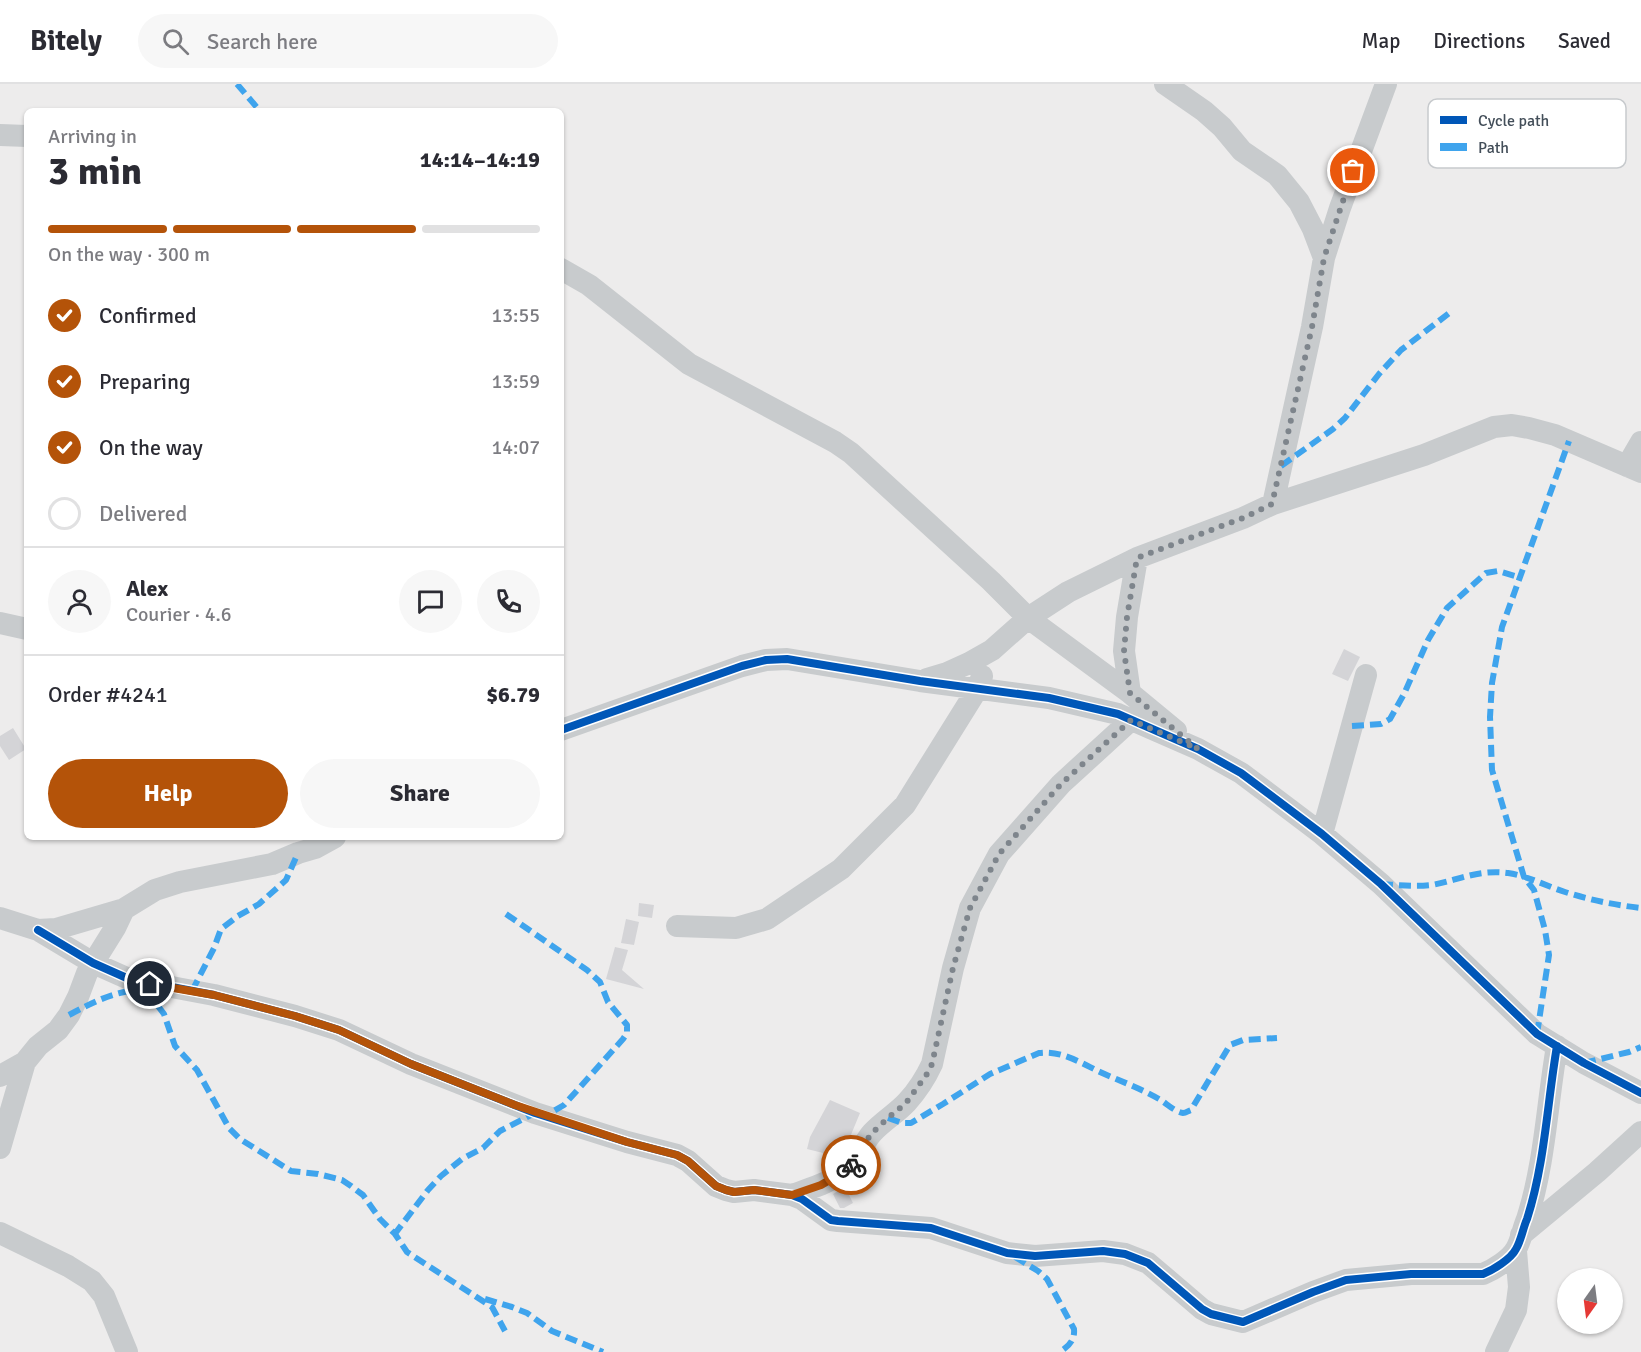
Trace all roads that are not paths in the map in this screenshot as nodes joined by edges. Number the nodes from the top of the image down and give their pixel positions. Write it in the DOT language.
graph roads {
  1 [pos="1165,84"];
  2 [pos="1386,84"];
  3 [pos="0,135"];
  4 [pos="24,136"];
  5 [pos="1324,258"];
  6 [pos="564,271"];
  7 [pos="1641,442"];
  8 [pos="1634,469"];
  9 [pos="1272,504"];
  10 [pos="1137,558"];
  11 [pos="1028,618"];
  12 [pos="0,623"];
  13 [pos="24,628"];
  14 [pos="992,650"];
  15 [pos="1366,675"];
  16 [pos="920,681"];
  17 [pos="978,688"];
  18 [pos="1130,693"];
  19 [pos="1131,720"];
  20 [pos="564,728"];
  21 [pos="1198,749"];
  22 [pos="1322,834"];
  23 [pos="330,840"];
  24 [pos="301,845"];
  25 [pos="124,909"];
  26 [pos="0,918"];
  27 [pos="677,926"];
  28 [pos="38,930"];
  29 [pos="93,963"];
  30 [pos="1557,1046"];
  31 [pos="25,1062"];
  32 [pos="0,1076"];
  33 [pos="1641,1093"];
  34 [pos="1641,1132"];
  35 [pos="0,1148"];
  36 [pos="792,1195"];
  37 [pos="0,1233"];
  38 [pos="1518,1243"];
  39 [pos="127,1352"];
  40 [pos="1496,1352"];
  1 -- 5 [label="street"];
  2 -- 5 [label="street"];
  3 -- 4 [label="street"];
  5 -- 9 [label="street"];
  6 -- 11 [label="street"];
  7 -- 8 [label="street"];
  8 -- 9 [label="street"];
  9 -- 10 [label="street"];
  10 -- 11 [label="street"];
  10 -- 18 [label="street"];
  11 -- 14 [label="street"];
  11 -- 18 [label="street"];
  12 -- 13 [label="street"];
  14 -- 16 [label="street"];
  14 -- 17 [label="street"];
  15 -- 22 [label="street"];
  16 -- 17 [label="street"];
  16 -- 20 [label="street"];
  17 -- 19 [label="street"];
  17 -- 27 [label="street"];
  18 -- 21 [label="street"];
  19 -- 21 [label="street"];
  19 -- 36 [label="street"];
  21 -- 22 [label="street"];
  22 -- 30 [label="street"];
  23 -- 24 [label="street"];
  24 -- 25 [label="street"];
  25 -- 28 [label="street"];
  25 -- 29 [label="street"];
  26 -- 28 [label="street"];
  28 -- 29 [label="street"];
  29 -- 31 [label="street"];
  29 -- 36 [label="street"];
  30 -- 33 [label="street"];
  30 -- 38 [label="street"];
  31 -- 32 [label="street"];
  31 -- 35 [label="street"];
  34 -- 38 [label="street"];
  36 -- 38 [label="street"];
  37 -- 39 [label="street"];
  38 -- 40 [label="street"];
}
